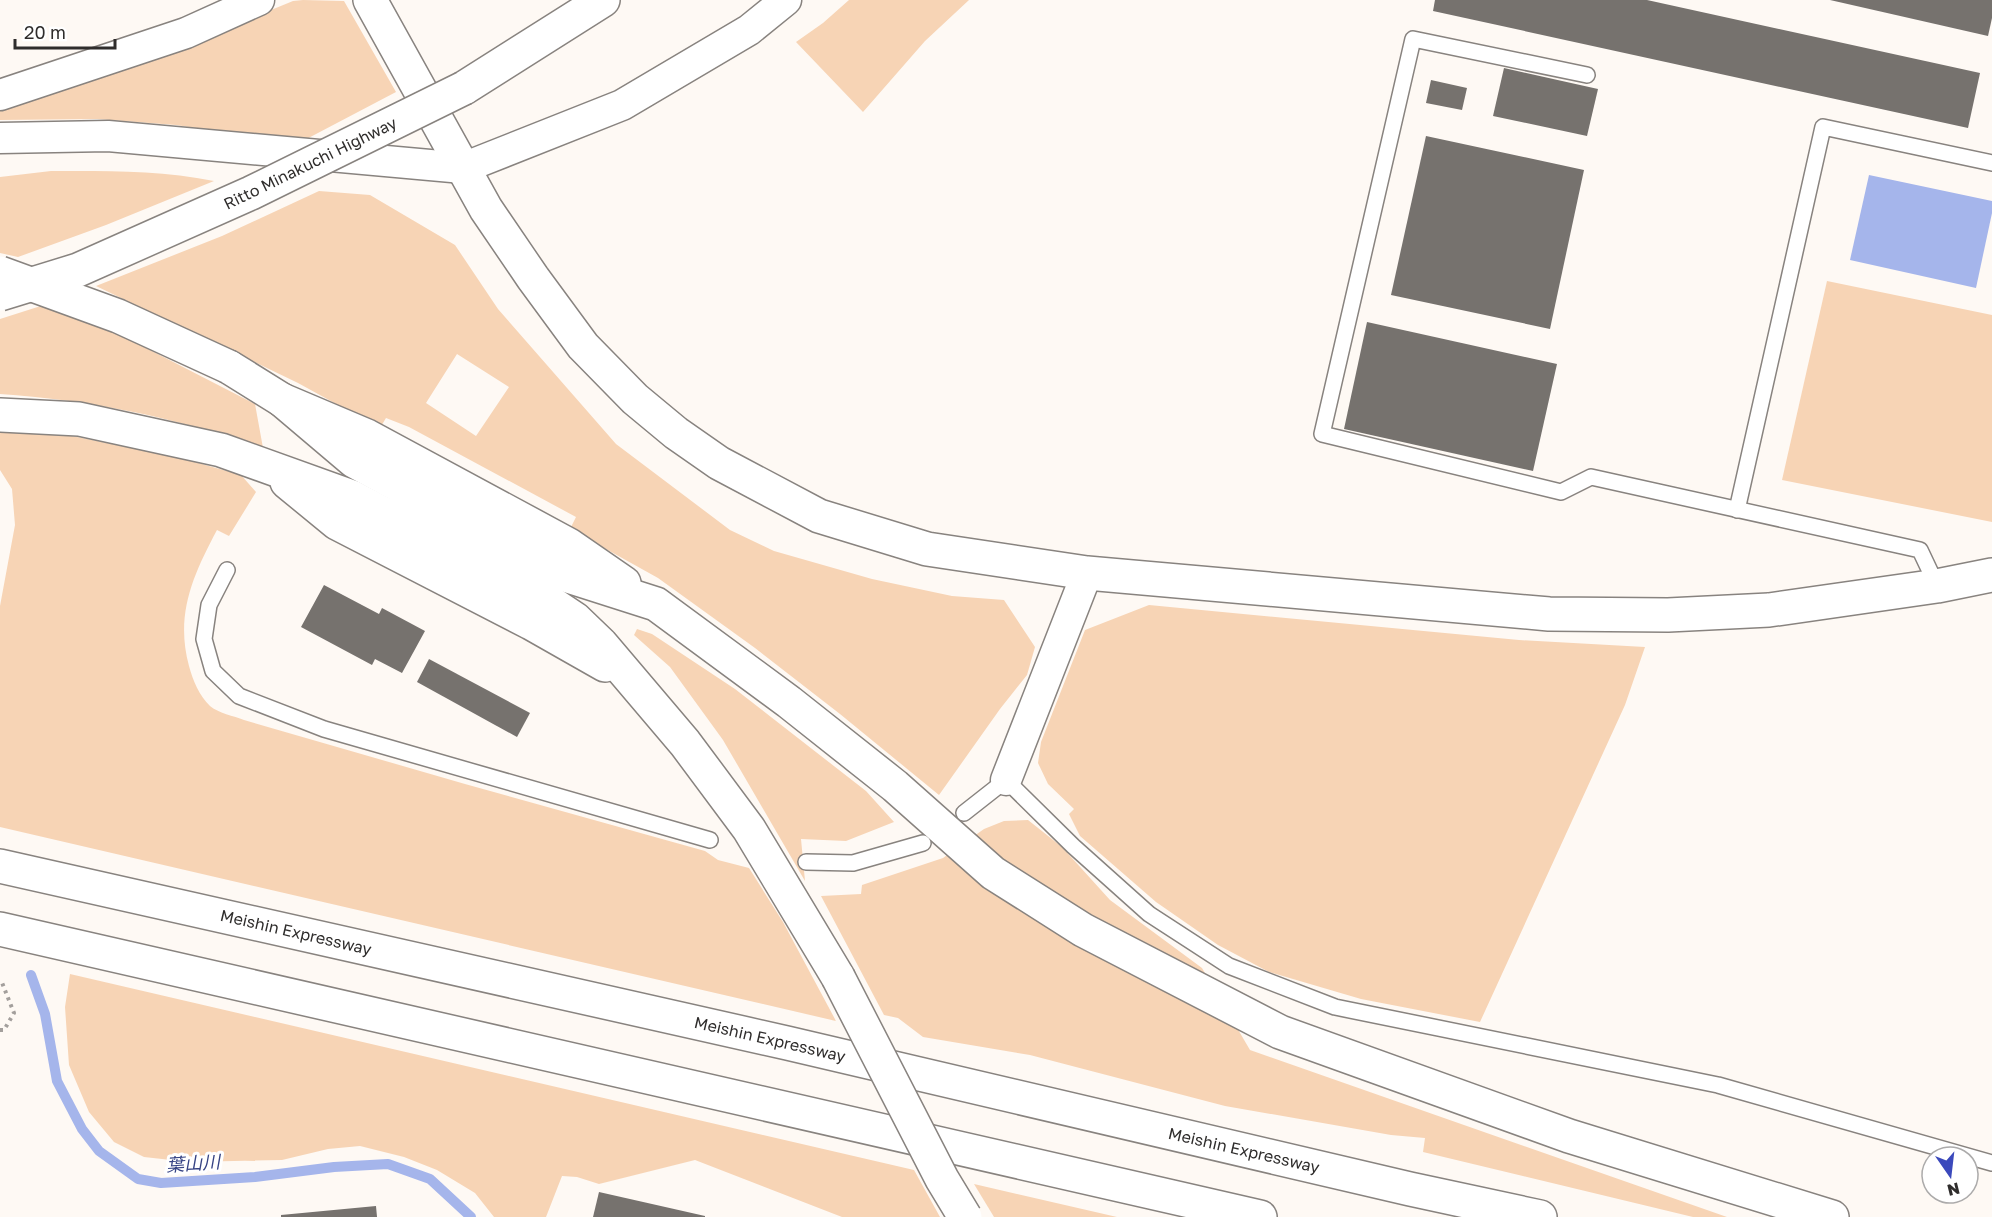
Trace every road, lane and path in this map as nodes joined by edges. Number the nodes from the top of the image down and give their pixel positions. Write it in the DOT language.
graph roads {
  1 [pos="259,0"];
  2 [pos="370,0"];
  3 [pos="603,0"];
  4 [pos="786,0"];
  5 [pos="1587,75"];
  6 [pos="0,95"];
  7 [pos="0,138"];
  8 [pos="1992,163"];
  9 [pos="463,168"];
  10 [pos="0,273"];
  11 [pos="0,294"];
  12 [pos="0,415"];
  13 [pos="1737,510"];
  14 [pos="227,570"];
  15 [pos="1087,573"];
  16 [pos="1992,575"];
  17 [pos="1937,586"];
  18 [pos="1006,780"];
  19 [pos="964,813"];
  20 [pos="710,840"];
  21 [pos="923,843"];
  22 [pos="806,862"];
  23 [pos="0,866"];
  24 [pos="0,929"];
  25 [pos="1,980"];
  26 [pos="0,1030"];
  27 [pos="1992,1163"];
  28 [pos="965,1217"];
  29 [pos="1260,1217"];
  30 [pos="1539,1217"];
  31 [pos="1832,1217"];
  1 -- 6 [label="street"];
  2 -- 9 [label="main road"];
  3 -- 11 [label="main road, Ritto Minakuchi Highway, bridge"];
  4 -- 9 [label="street"];
  5 -- 13 [label="lane"];
  7 -- 9 [label="street"];
  8 -- 13 [label="lane"];
  9 -- 15 [label="main road"];
  10 -- 31 [label="main road, bridge"];
  12 -- 28 [label="main road, bridge"];
  13 -- 17 [label="lane"];
  14 -- 20 [label="lane"];
  15 -- 17 [label="main road"];
  15 -- 18 [label="street"];
  16 -- 17 [label="main road"];
  18 -- 19 [label="lane"];
  18 -- 27 [label="lane"];
  21 -- 22 [label="lane"];
  23 -- 30 [label="main road, Meishin Expressway"];
  24 -- 29 [label="main road"];
  25 -- 26 [label="path"];
}
